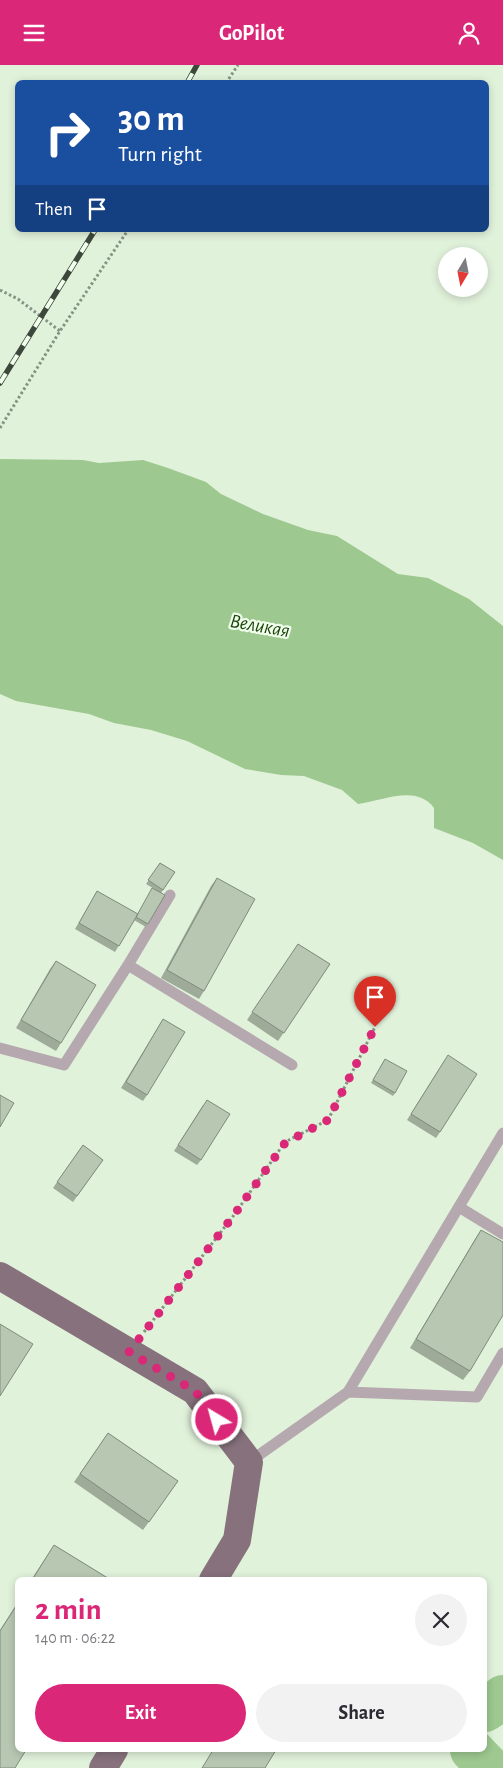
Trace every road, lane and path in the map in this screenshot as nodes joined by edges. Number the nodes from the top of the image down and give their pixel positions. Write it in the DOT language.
graph roads {
  1 [pos="238,65"];
  2 [pos="228,80"];
  3 [pos="127,232"];
  4 [pos="0,290"];
  5 [pos="60,331"];
  6 [pos="0,428"];
  7 [pos="170,895"];
  8 [pos="128,965"];
  9 [pos="375,1027"];
  10 [pos="0,1048"];
  11 [pos="292,1065"];
  12 [pos="503,1133"];
  13 [pos="459,1207"];
  14 [pos="503,1234"];
  15 [pos="0,1276"];
  16 [pos="129,1352"];
  17 [pos="503,1353"];
  18 [pos="348,1392"];
  19 [pos="250,1462"];
  20 [pos="215,1577"];
  21 [pos="113,1752"];
  22 [pos="103,1768"];
  1 -- 2 [label="path"];
  3 -- 5 [label="path"];
  4 -- 5 [label="path"];
  5 -- 6 [label="path"];
  7 -- 8 [label="lane"];
  8 -- 10 [label="lane"];
  8 -- 11 [label="lane"];
  9 -- 16 [label="path"];
  12 -- 13 [label="lane"];
  13 -- 14 [label="lane"];
  13 -- 18 [label="lane"];
  15 -- 16 [label="main road"];
  16 -- 19 [label="main road"];
  17 -- 18 [label="lane"];
  18 -- 19 [label="lane"];
  19 -- 20 [label="main road"];
  21 -- 22 [label="main road"];
}
